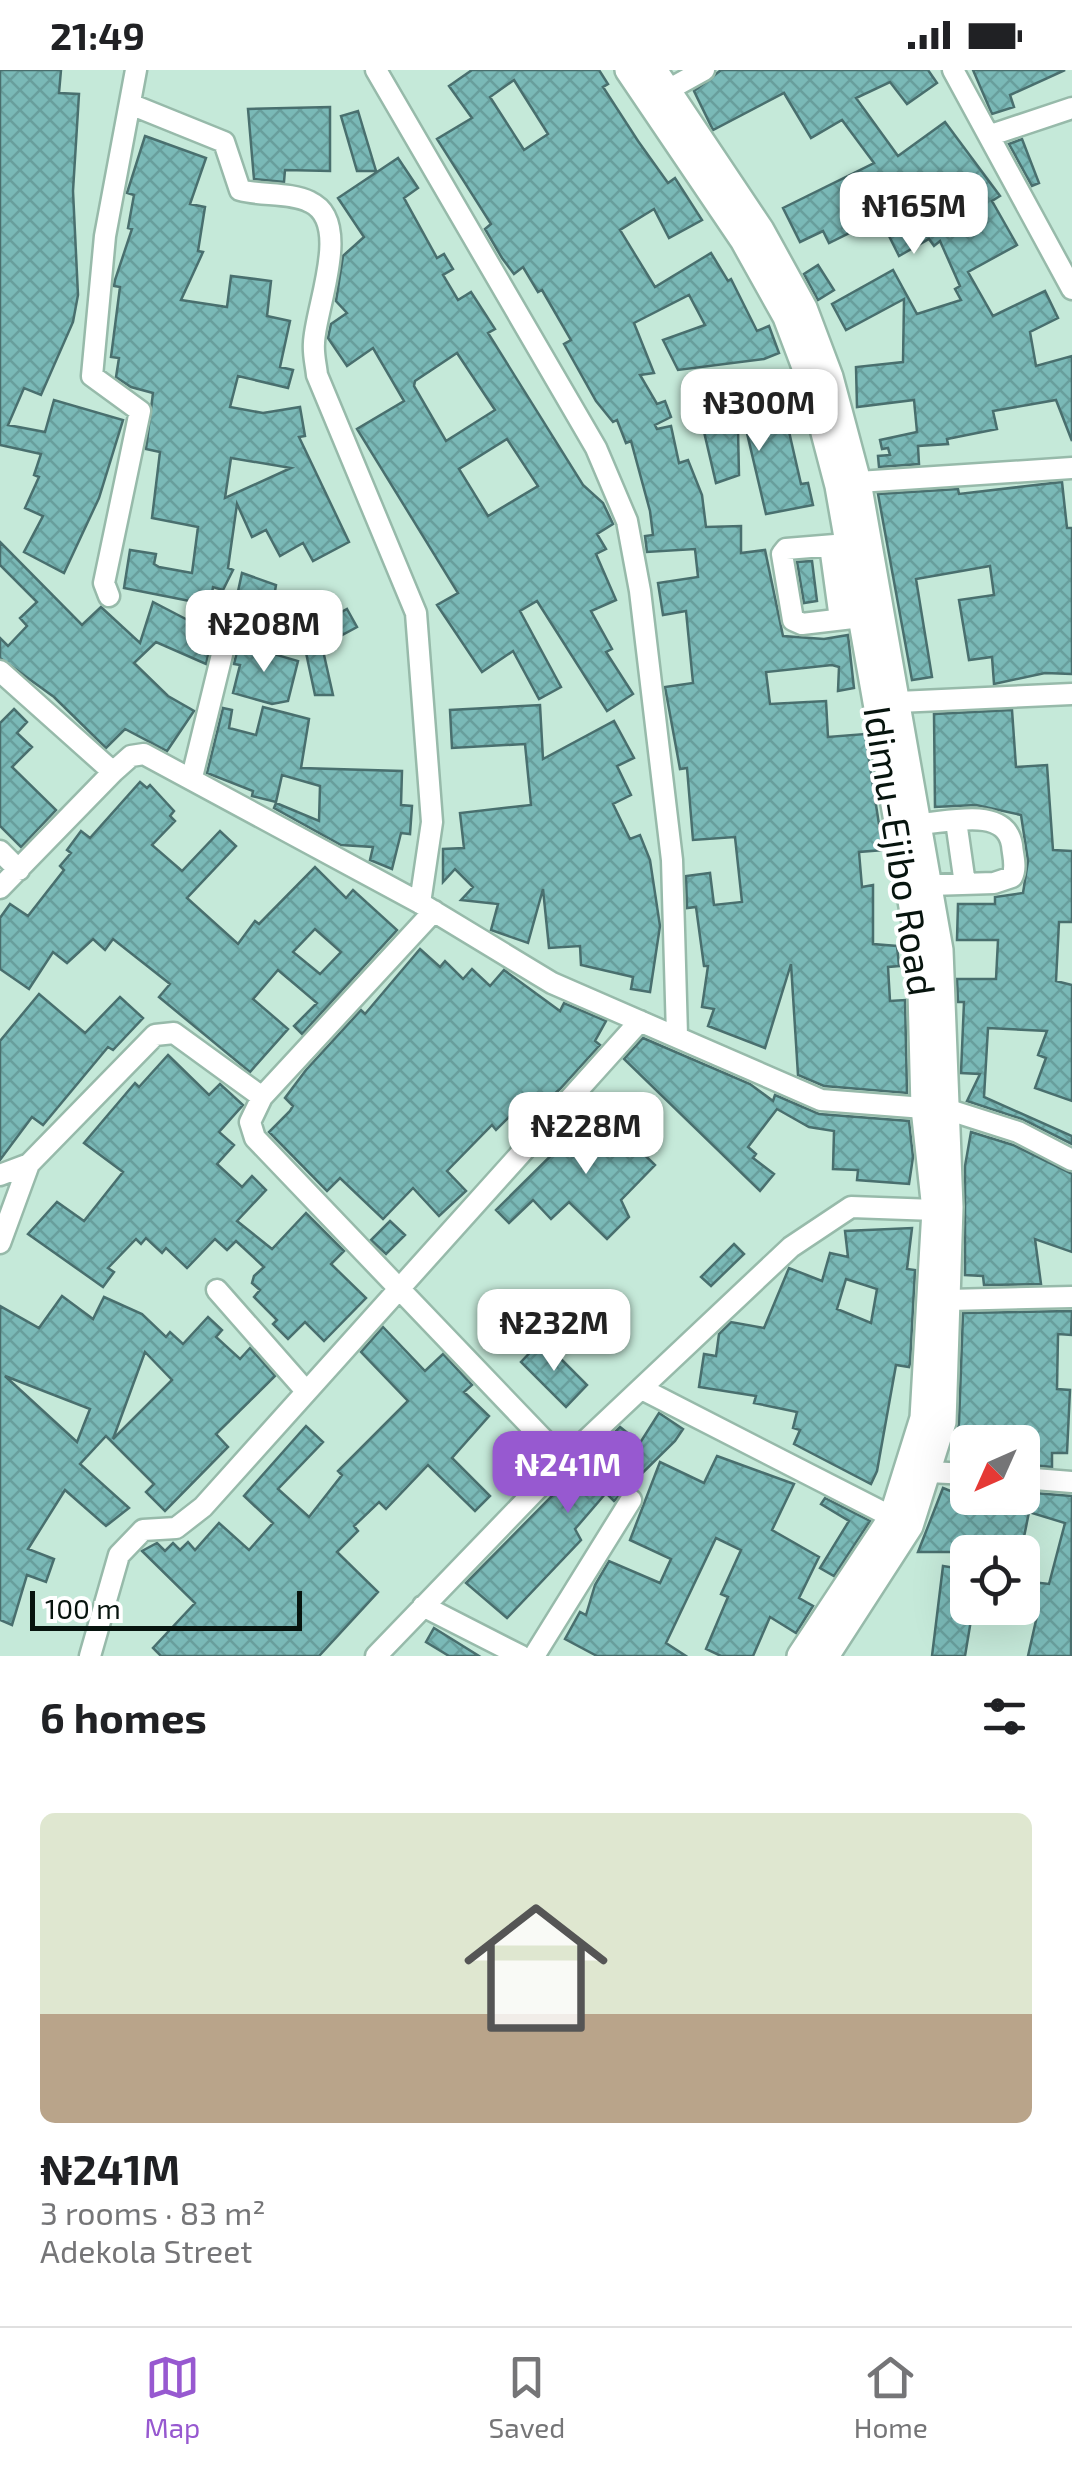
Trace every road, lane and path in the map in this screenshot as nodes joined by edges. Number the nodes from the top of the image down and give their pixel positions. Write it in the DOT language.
graph roads {
  1 [pos="136,70"];
  2 [pos="376,70"];
  3 [pos="628,70"];
  4 [pos="704,70"];
  5 [pos="953,70"];
  6 [pos="660,80"];
  7 [pos="130,104"];
  8 [pos="1072,108"];
  9 [pos="991,135"];
  10 [pos="1072,290"];
  11 [pos="1072,468"];
  12 [pos="858,482"];
  13 [pos="838,545"];
  14 [pos="109,596"];
  15 [pos="851,618"];
  16 [pos="228,626"];
  17 [pos="0,671"];
  18 [pos="1072,694"];
  19 [pos="898,702"];
  20 [pos="113,772"];
  21 [pos="192,777"];
  22 [pos="956,821"];
  23 [pos="920,824"];
  24 [pos="0,852"];
  25 [pos="19,870"];
  26 [pos="964,884"];
  27 [pos="930,886"];
  28 [pos="0,888"];
  29 [pos="427,907"];
  30 [pos="640,1020"];
  31 [pos="677,1035"];
  32 [pos="262,1096"];
  33 [pos="935,1109"];
  34 [pos="1072,1160"];
  35 [pos="29,1164"];
  36 [pos="0,1175"];
  37 [pos="935,1210"];
  38 [pos="0,1243"];
  39 [pos="218,1290"];
  40 [pos="398,1293"];
  41 [pos="1072,1297"];
  42 [pos="949,1300"];
  43 [pos="642,1389"];
  44 [pos="306,1391"];
  45 [pos="564,1461"];
  46 [pos="929,1472"];
  47 [pos="950,1473"];
  48 [pos="1040,1479"];
  49 [pos="1072,1482"];
  50 [pos="631,1500"];
  51 [pos="892,1517"];
  52 [pos="423,1606"];
  53 [pos="832,1655"];
  54 [pos="90,1656"];
  55 [pos="376,1656"];
  56 [pos="521,1656"];
  57 [pos="534,1656"];
  58 [pos="800,1656"];
  1 -- 7 [label="street"];
  2 -- 31 [label="street"];
  3 -- 13 [label="main road, Idimu-Ejibo Road"];
  4 -- 6 [label="street"];
  5 -- 9 [label="street"];
  6 -- 12 [label="main road, Idimu-Ejibo Road"];
  7 -- 14 [label="street"];
  7 -- 29 [label="street"];
  8 -- 9 [label="street"];
  9 -- 10 [label="street"];
  11 -- 12 [label="street"];
  12 -- 19 [label="main road, Idimu-Ejibo Road"];
  13 -- 15 [label="main road, Idimu-Ejibo Road"];
  13 -- 15 [label="street"];
  15 -- 33 [label="main road, Idimu-Ejibo Road"];
  16 -- 21 [label="street"];
  17 -- 20 [label="street"];
  18 -- 19 [label="street"];
  19 -- 23 [label="main road, Idimu-Ejibo Road"];
  20 -- 21 [label="street"];
  20 -- 25 [label="street"];
  21 -- 29 [label="street"];
  22 -- 23 [label="street"];
  22 -- 26 [label="street"];
  22 -- 26 [label="street"];
  23 -- 27 [label="main road, Idimu-Ejibo Road"];
  24 -- 25 [label="street"];
  25 -- 28 [label="street"];
  26 -- 27 [label="street"];
  27 -- 33 [label="main road, Idimu-Ejibo Road"];
  29 -- 30 [label="street"];
  29 -- 32 [label="street"];
  30 -- 31 [label="street"];
  30 -- 40 [label="street"];
  31 -- 33 [label="street"];
  32 -- 35 [label="street"];
  32 -- 40 [label="street"];
  33 -- 34 [label="street"];
  33 -- 37 [label="main road, Idimu-Ejibo Road"];
  33 -- 42 [label="main road, Idimu-Ejibo Road"];
  35 -- 36 [label="street"];
  35 -- 38 [label="street"];
  37 -- 43 [label="street"];
  37 -- 51 [label="main road, Idimu-Ejibo Road"];
  39 -- 44 [label="street"];
  40 -- 44 [label="street"];
  40 -- 45 [label="street"];
  41 -- 42 [label="street"];
  42 -- 46 [label="main road, Idimu-Ejibo Road"];
  43 -- 45 [label="street"];
  43 -- 51 [label="street"];
  44 -- 54 [label="street"];
  45 -- 52 [label="street"];
  46 -- 47 [label="street"];
  46 -- 53 [label="main road, Idimu-Ejibo Road"];
  48 -- 49 [label="street"];
  50 -- 57 [label="street"];
  51 -- 58 [label="main road, Idimu-Ejibo Road"];
  52 -- 55 [label="street"];
  52 -- 56 [label="street"];
}
